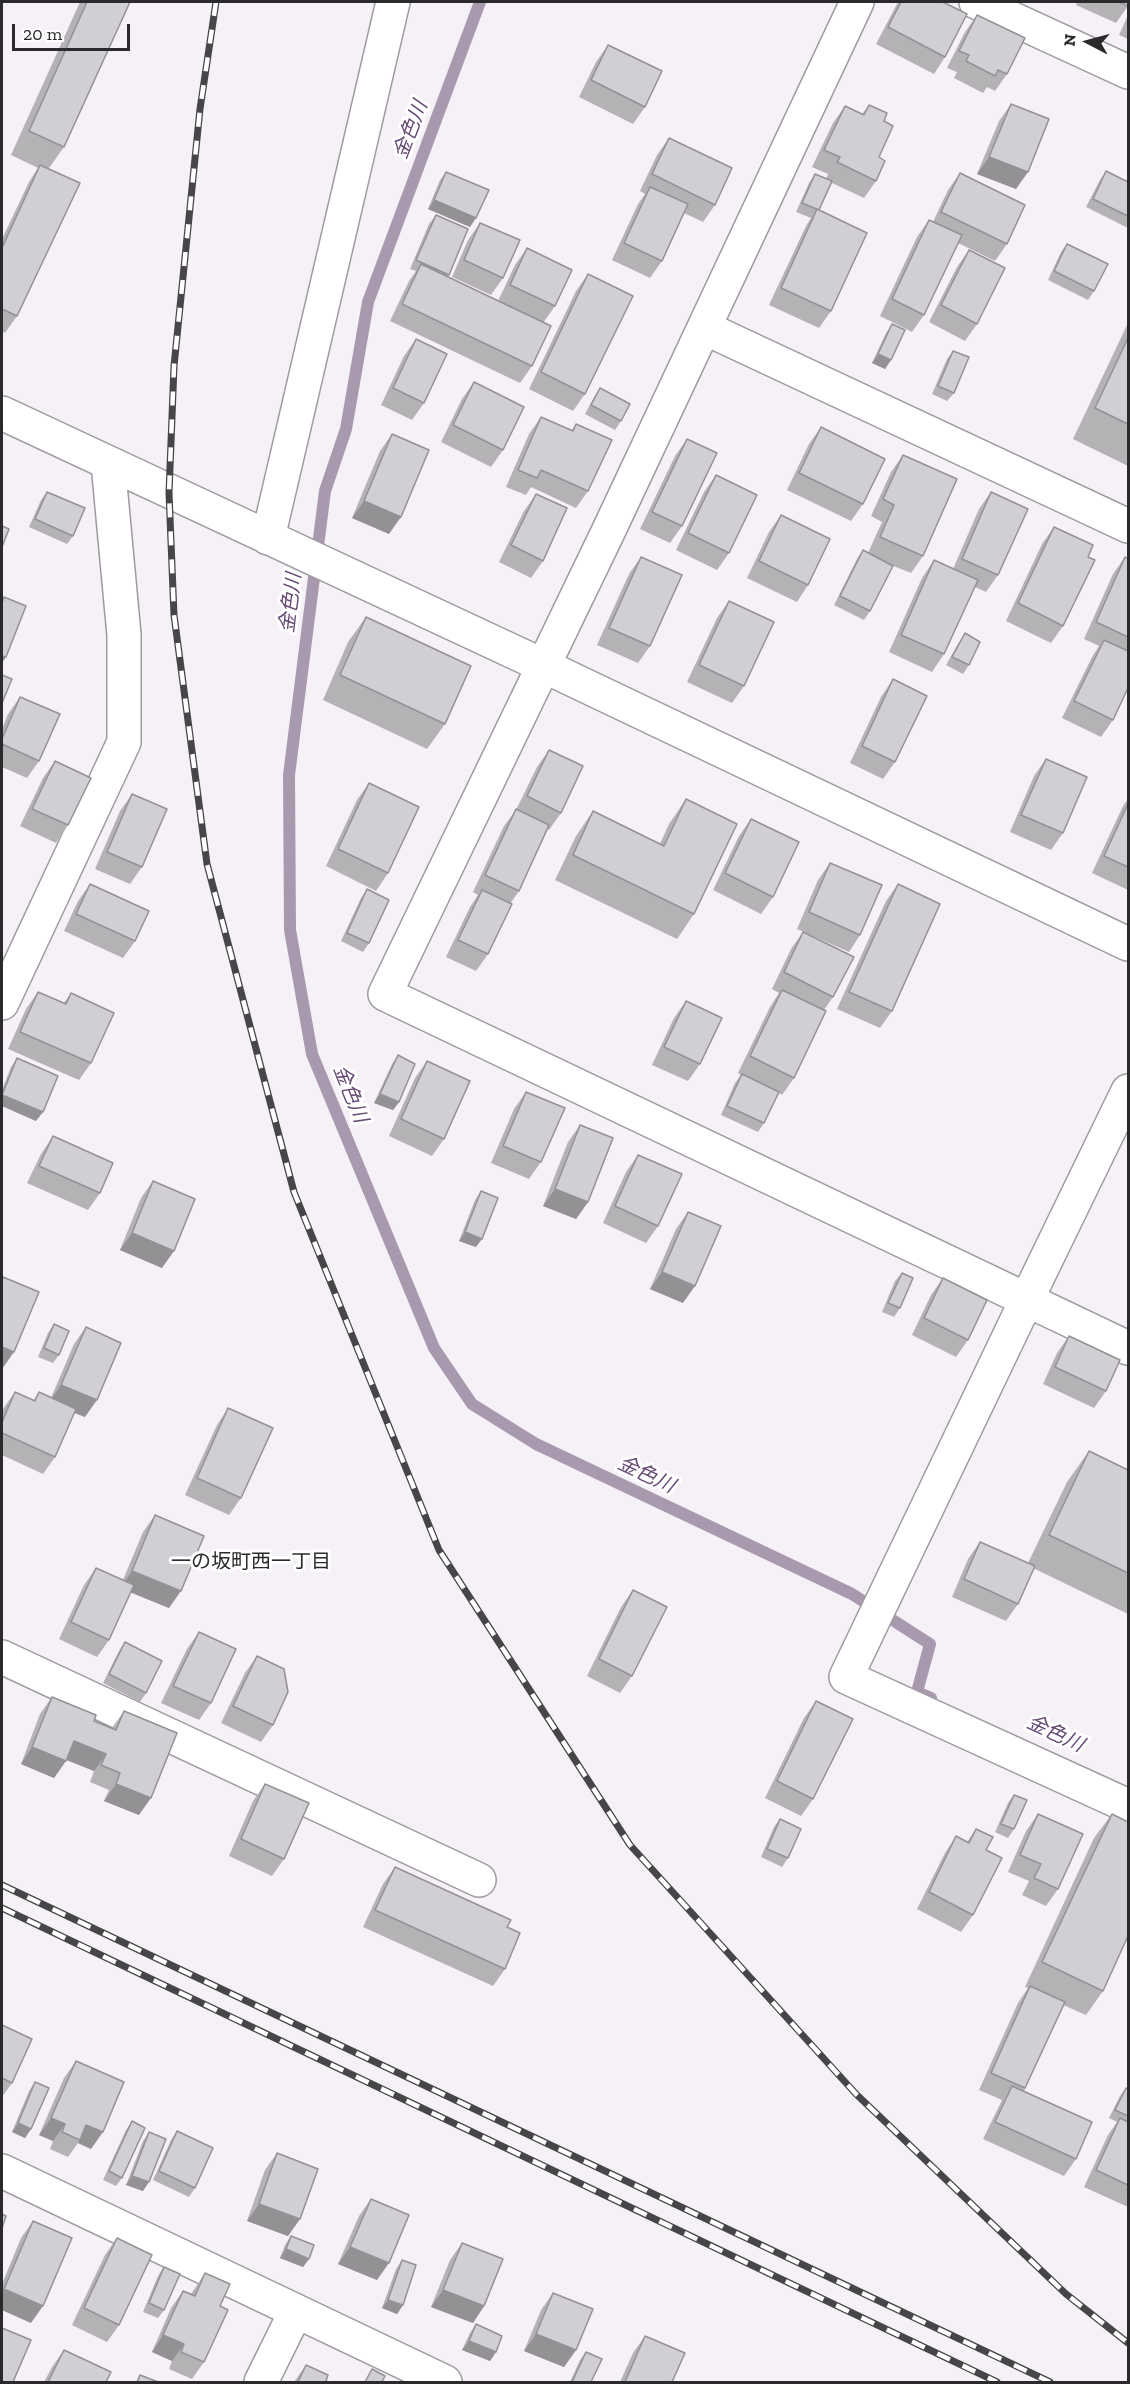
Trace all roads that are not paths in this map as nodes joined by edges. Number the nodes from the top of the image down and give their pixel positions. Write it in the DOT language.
graph roads {
  1 [pos="393,2"];
  2 [pos="857,2"];
  3 [pos="976,2"];
  4 [pos="1128,72"];
  5 [pos="705,328"];
  6 [pos="2,413"];
  7 [pos="108,464"];
  8 [pos="1128,526"];
  9 [pos="268,538"];
  10 [pos="544,666"];
  11 [pos="1128,944"];
  12 [pos="5,988"];
  13 [pos="1128,1091"];
  14 [pos="1027,1299"];
  15 [pos="1128,1348"];
  16 [pos="2,1657"];
  17 [pos="1128,1806"];
  18 [pos="479,1880"];
  19 [pos="2,2171"];
  20 [pos="296,2311"];
  21 [pos="261,2382"];
  22 [pos="445,2382"];
  1 -- 9 [label="street"];
  2 -- 5 [label="street"];
  3 -- 4 [label="street"];
  5 -- 8 [label="street"];
  5 -- 10 [label="street"];
  6 -- 7 [label="street"];
  7 -- 9 [label="street"];
  7 -- 12 [label="street"];
  9 -- 10 [label="street"];
  10 -- 11 [label="street"];
  10 -- 14 [label="street"];
  13 -- 14 [label="street"];
  14 -- 15 [label="street"];
  14 -- 17 [label="street"];
  16 -- 18 [label="street"];
  19 -- 20 [label="street"];
  20 -- 21 [label="street"];
  20 -- 22 [label="street"];
}
